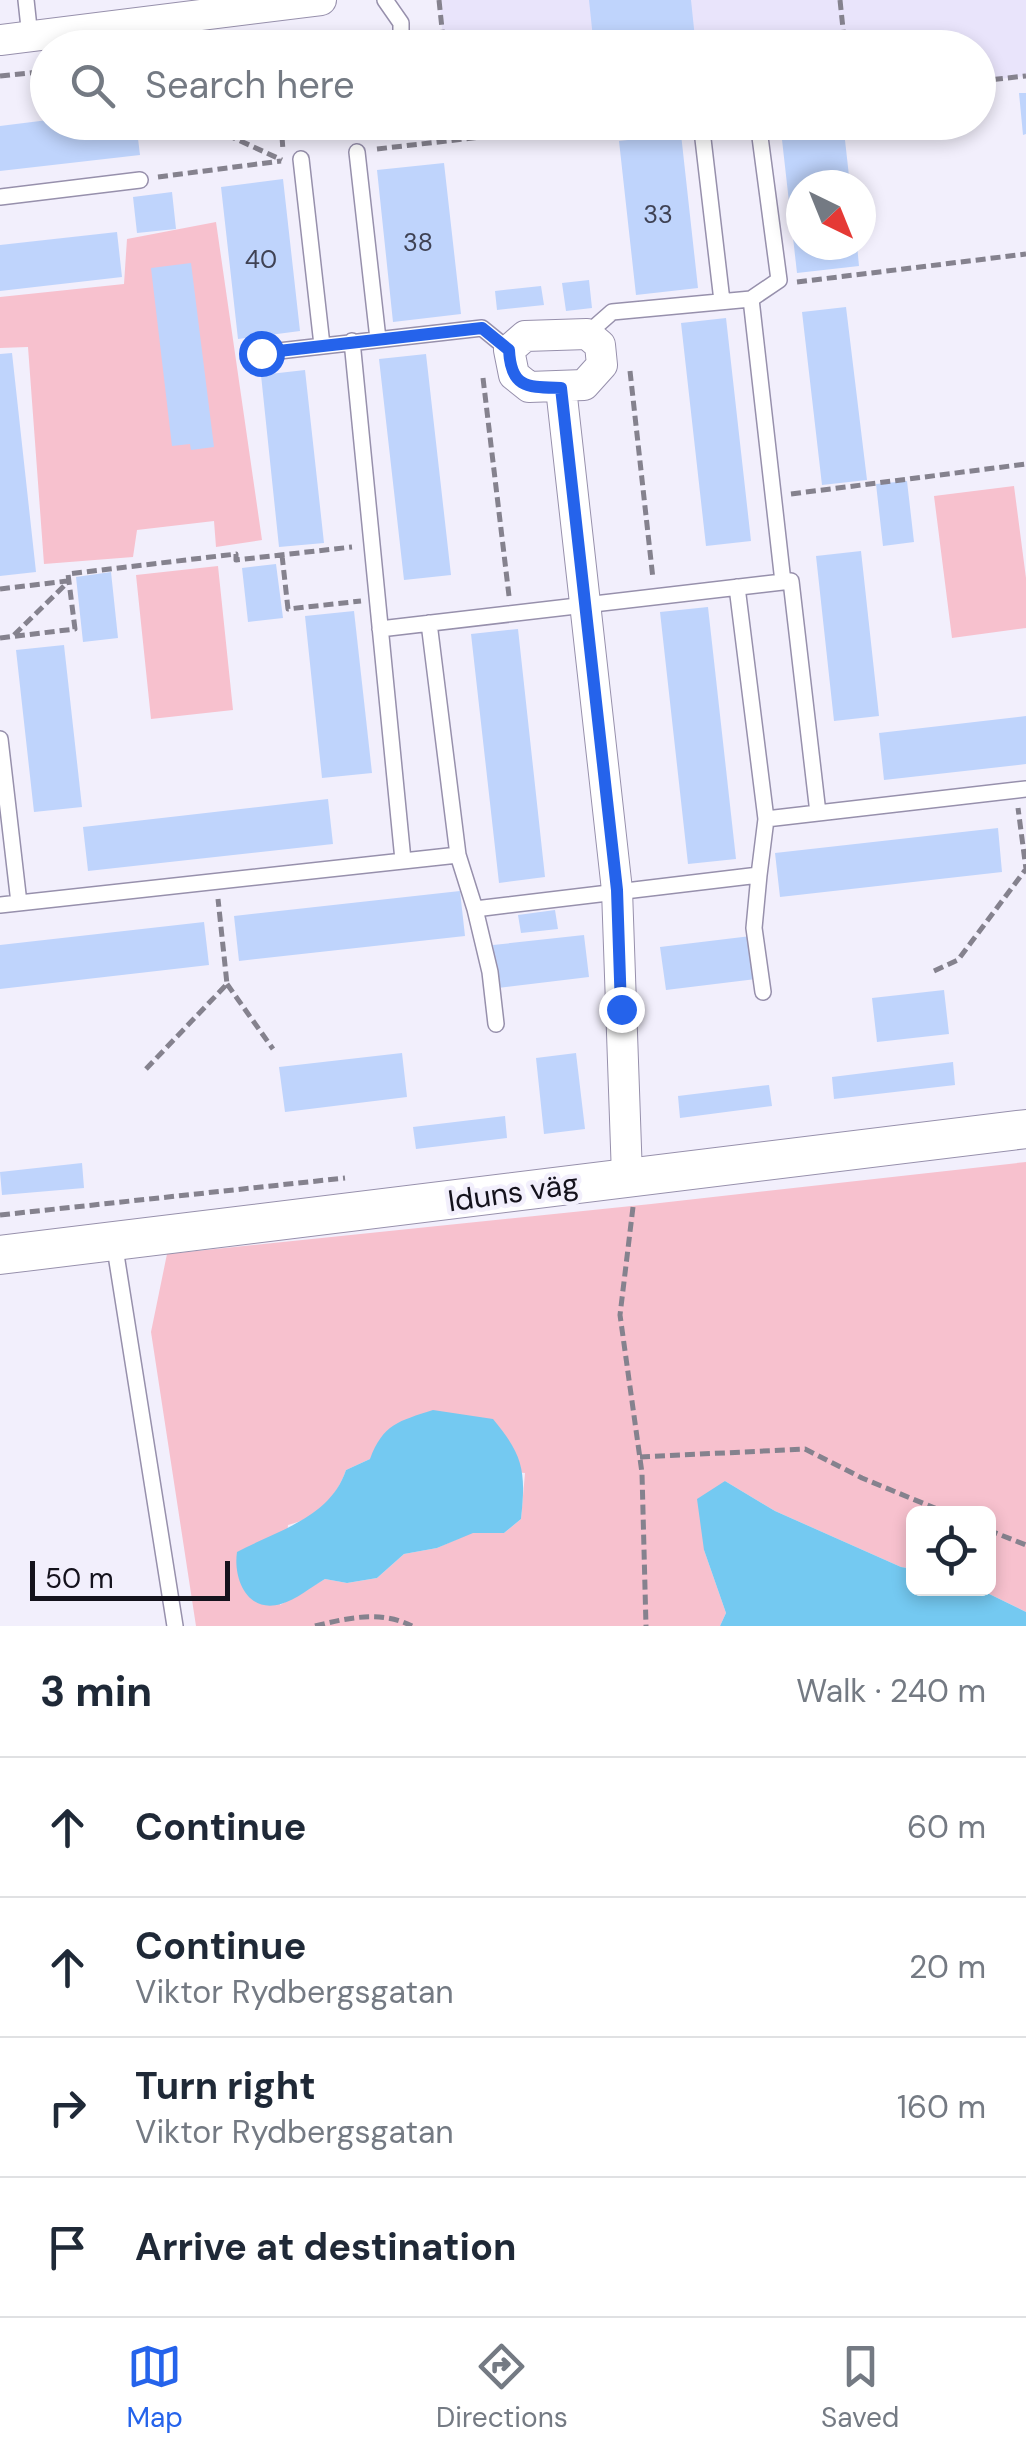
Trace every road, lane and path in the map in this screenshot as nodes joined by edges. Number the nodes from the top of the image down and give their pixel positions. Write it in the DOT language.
graph roads {
  1 [pos="26,0"];
  2 [pos="321,0"];
  3 [pos="386,0"];
  4 [pos="439,0"];
  5 [pos="840,0"];
  6 [pos="96,30"];
  7 [pos="401,30"];
  8 [pos="442,30"];
  9 [pos="844,30"];
  10 [pos="15,38"];
  11 [pos="30,73"];
  12 [pos="0,76"];
  13 [pos="1026,76"];
  14 [pos="996,79"];
  15 [pos="238,140"];
  16 [pos="282,140"];
  17 [pos="455,140"];
  18 [pos="702,140"];
  19 [pos="760,140"];
  20 [pos="357,152"];
  21 [pos="301,159"];
  22 [pos="283,161"];
  23 [pos="140,180"];
  24 [pos="0,197"];
  25 [pos="1026,254"];
  26 [pos="779,280"];
  27 [pos="751,298"];
  28 [pos="722,301"];
  29 [pos="478,329"];
  30 [pos="587,334"];
  31 [pos="378,338"];
  32 [pos="352,341"];
  33 [pos="322,345"];
  34 [pos="509,350"];
  35 [pos="261,353"];
  36 [pos="630,368"];
  37 [pos="561,388"];
  38 [pos="1026,464"];
  39 [pos="774,496"];
  40 [pos="372,545"];
  41 [pos="282,555"];
  42 [pos="68,581"];
  43 [pos="784,582"];
  44 [pos="737,587"];
  45 [pos="0,588"];
  46 [pos="655,597"];
  47 [pos="378,599"];
  48 [pos="585,605"];
  49 [pos="512,614"];
  50 [pos="429,623"];
  51 [pos="380,629"];
  52 [pos="12,637"];
  53 [pos="0,638"];
  54 [pos="0,739"];
  55 [pos="1021,789"];
  56 [pos="818,813"];
  57 [pos="766,819"];
  58 [pos="458,854"];
  59 [pos="403,860"];
  60 [pos="1026,870"];
  61 [pos="759,875"];
  62 [pos="216,882"];
  63 [pos="617,890"];
  64 [pos="18,903"];
  65 [pos="0,905"];
  66 [pos="475,909"];
  67 [pos="934,971"];
  68 [pos="228,984"];
  69 [pos="763,992"];
  70 [pos="496,1024"];
  71 [pos="272,1049"];
  72 [pos="146,1069"];
  73 [pos="1026,1129"];
  74 [pos="627,1176"];
  75 [pos="114,1242"];
  76 [pos="0,1256"];
  77 [pos="640,1457"];
  78 [pos="929,1506"];
  79 [pos="996,1533"];
  80 [pos="1026,1546"];
  81 [pos="174,1626"];
  82 [pos="315,1626"];
  83 [pos="412,1626"];
  84 [pos="646,1626"];
  1 -- 10 [label="lane"];
  2 -- 6 [label="street"];
  3 -- 7 [label="lane"];
  4 -- 8 [label="path"];
  5 -- 9 [label="path"];
  11 -- 12 [label="path"];
  13 -- 14 [label="path"];
  15 -- 22 [label="path"];
  16 -- 22 [label="path"];
  17 -- 20 [label="path"];
  18 -- 28 [label="lane"];
  19 -- 26 [label="lane"];
  20 -- 31 [label="lane"];
  21 -- 33 [label="lane"];
  22 -- 23 [label="path"];
  23 -- 24 [label="lane"];
  25 -- 26 [label="path"];
  26 -- 27 [label="lane"];
  27 -- 28 [label="lane"];
  27 -- 39 [label="lane"];
  28 -- 30 [label="lane"];
  29 -- 31 [label="lane"];
  29 -- 34 [label="lane"];
  29 -- 49 [label="path"];
  30 -- 34 [label="street"];
  30 -- 37 [label="street"];
  31 -- 32 [label="lane"];
  32 -- 33 [label="lane"];
  32 -- 40 [label="lane"];
  33 -- 35 [label="lane"];
  34 -- 37 [label="street"];
  36 -- 46 [label="path"];
  37 -- 48 [label="street"];
  38 -- 39 [label="path"];
  39 -- 43 [label="lane"];
  40 -- 41 [label="path"];
  40 -- 47 [label="lane"];
  41 -- 42 [label="path"];
  41 -- 47 [label="path"];
  42 -- 45 [label="path"];
  42 -- 52 [label="path"];
  42 -- 52 [label="path"];
  43 -- 44 [label="lane"];
  43 -- 56 [label="lane"];
  44 -- 46 [label="lane"];
  44 -- 57 [label="lane"];
  46 -- 48 [label="lane"];
  47 -- 51 [label="lane"];
  48 -- 49 [label="lane"];
  48 -- 63 [label="street"];
  49 -- 50 [label="lane"];
  50 -- 51 [label="lane"];
  50 -- 58 [label="lane"];
  51 -- 59 [label="lane"];
  52 -- 53 [label="path"];
  54 -- 64 [label="lane"];
  55 -- 56 [label="lane"];
  55 -- 60 [label="path"];
  56 -- 57 [label="lane"];
  57 -- 61 [label="lane"];
  58 -- 59 [label="lane"];
  58 -- 66 [label="lane"];
  59 -- 62 [label="lane"];
  60 -- 67 [label="path"];
  61 -- 63 [label="lane"];
  61 -- 69 [label="lane"];
  62 -- 64 [label="lane"];
  62 -- 68 [label="path"];
  63 -- 66 [label="lane"];
  63 -- 74 [label="street"];
  64 -- 65 [label="lane"];
  66 -- 70 [label="lane"];
  68 -- 71 [label="path"];
  68 -- 72 [label="path"];
  73 -- 74 [label="street, Iduns väg"];
  74 -- 75 [label="street, Iduns väg"];
  74 -- 77 [label="path"];
  75 -- 76 [label="street, Iduns väg"];
  75 -- 81 [label="lane"];
  77 -- 78 [label="path"];
  77 -- 84 [label="path"];
  79 -- 80 [label="path"];
  82 -- 83 [label="path"];
}
